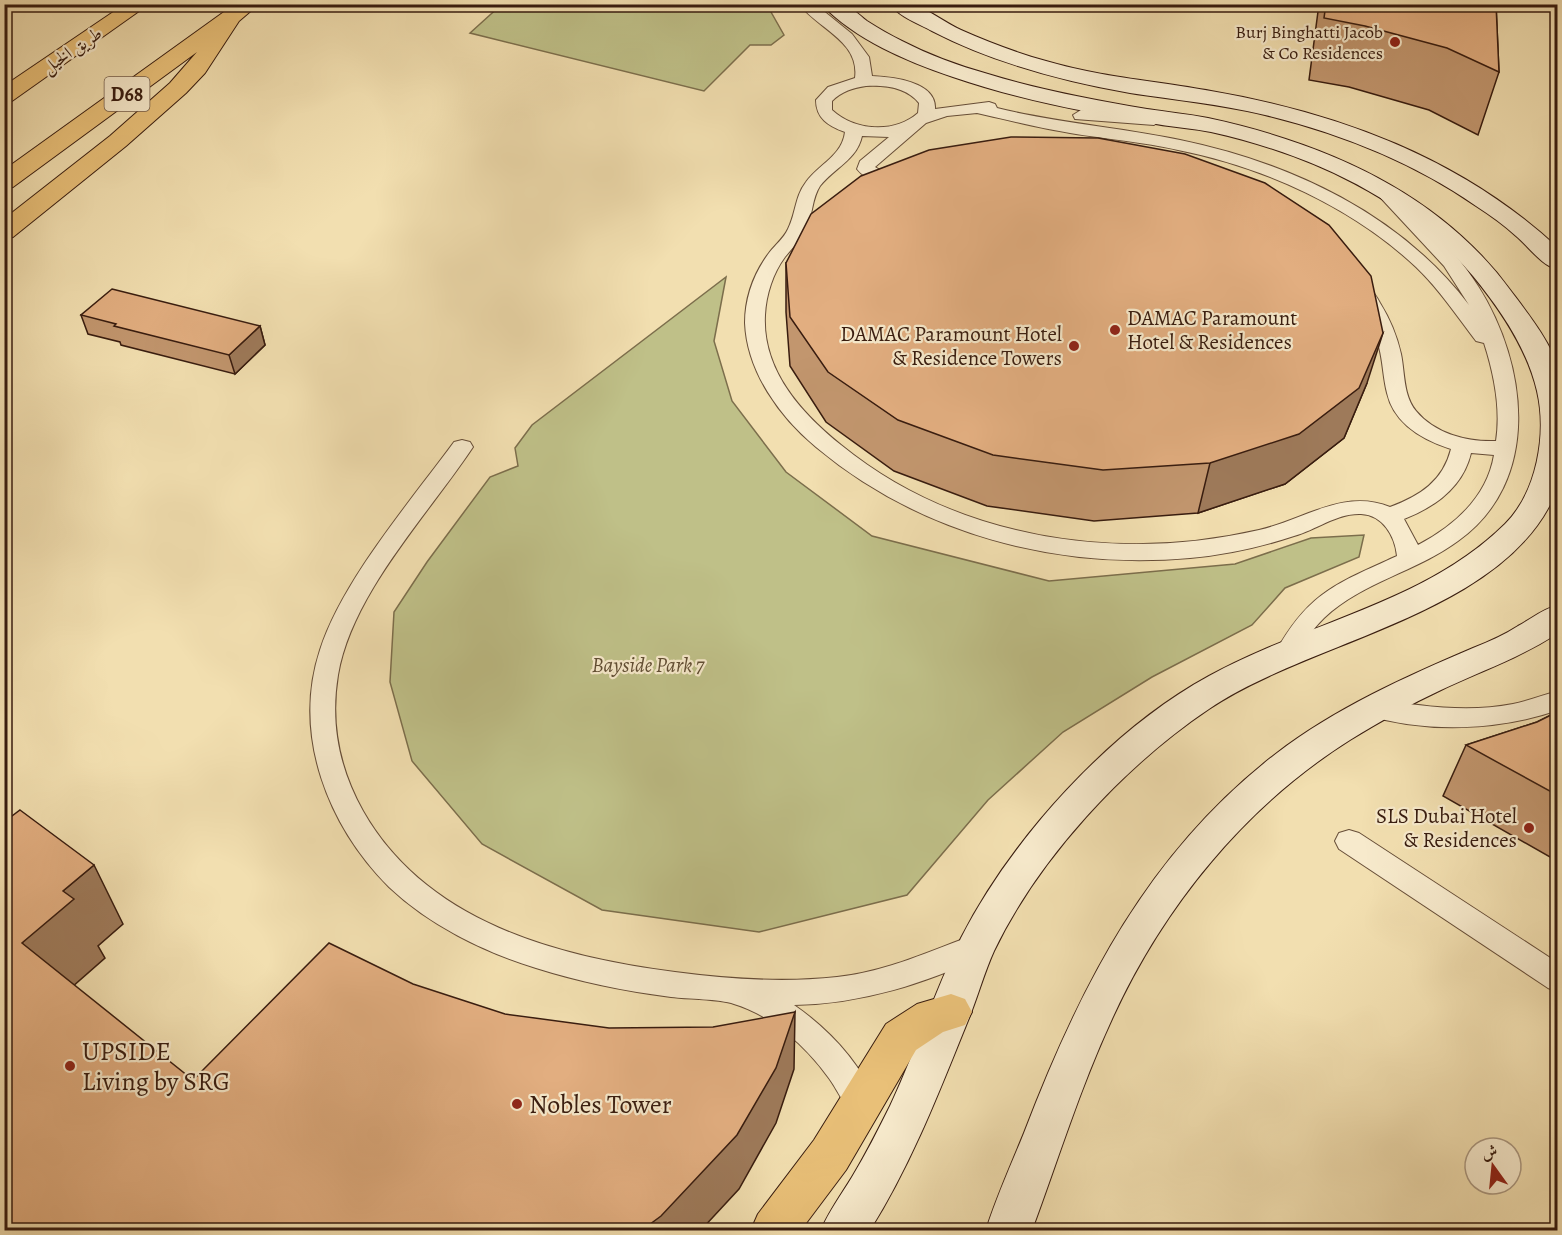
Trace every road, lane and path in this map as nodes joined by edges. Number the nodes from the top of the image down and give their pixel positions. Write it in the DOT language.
graph roads {
  1 [pos="139,4"];
  2 [pos="249,4"];
  3 [pos="806,4"];
  4 [pos="831,4"];
  5 [pos="900,4"];
  6 [pos="230,19"];
  7 [pos="862,81"];
  8 [pos="4,96"];
  9 [pos="975,108"];
  10 [pos="918,122"];
  11 [pos="1200,123"];
  12 [pos="854,129"];
  13 [pos="915,170"];
  14 [pos="4,182"];
  15 [pos="1379,187"];
  16 [pos="4,232"];
  17 [pos="1557,262"];
  18 [pos="1353,281"];
  19 [pos="1498,356"];
  20 [pos="1462,446"];
  21 [pos="462,447"];
  22 [pos="1506,448"];
  23 [pos="1389,516"];
  24 [pos="1409,560"];
  25 [pos="1557,616"];
  26 [pos="1287,653"];
  27 [pos="1557,700"];
  28 [pos="1375,708"];
  29 [pos="1349,842"];
  30 [pos="977,946"];
  31 [pos="1557,979"];
  32 [pos="733,991"];
  33 [pos="951,1012"];
  34 [pos="861,1102"];
  35 [pos="774,1230"];
  36 [pos="844,1230"];
  37 [pos="1009,1230"];
  1 -- 8 [label="highway, طريق الخيل"];
  2 -- 6 [label="highway, D68"];
  3 -- 7 [label="lane"];
  4 -- 11 [label="street"];
  5 -- 17 [label="street"];
  6 -- 14 [label="highway, D68"];
  6 -- 16 [label="highway"];
  7 -- 10 [label="lane"];
  7 -- 12 [label="lane"];
  9 -- 10 [label="lane"];
  9 -- 11 [label="lane"];
  9 -- 19 [label="lane"];
  10 -- 12 [label="lane"];
  10 -- 13 [label="lane"];
  11 -- 15 [label="street"];
  12 -- 23 [label="lane"];
  15 -- 19 [label="lane"];
  15 -- 26 [label="street"];
  18 -- 20 [label="lane"];
  19 -- 22 [label="lane"];
  20 -- 22 [label="lane"];
  20 -- 23 [label="lane"];
  21 -- 32 [label="lane"];
  22 -- 24 [label="lane"];
  23 -- 24 [label="lane"];
  24 -- 26 [label="lane"];
  25 -- 28 [label="street"];
  26 -- 30 [label="street"];
  27 -- 28 [label="lane"];
  28 -- 37 [label="street"];
  29 -- 31 [label="lane"];
  30 -- 32 [label="lane"];
  30 -- 33 [label="street"];
  32 -- 34 [label="lane"];
  33 -- 34 [label="highway"];
  33 -- 36 [label="street"];
  34 -- 35 [label="highway"];
}
